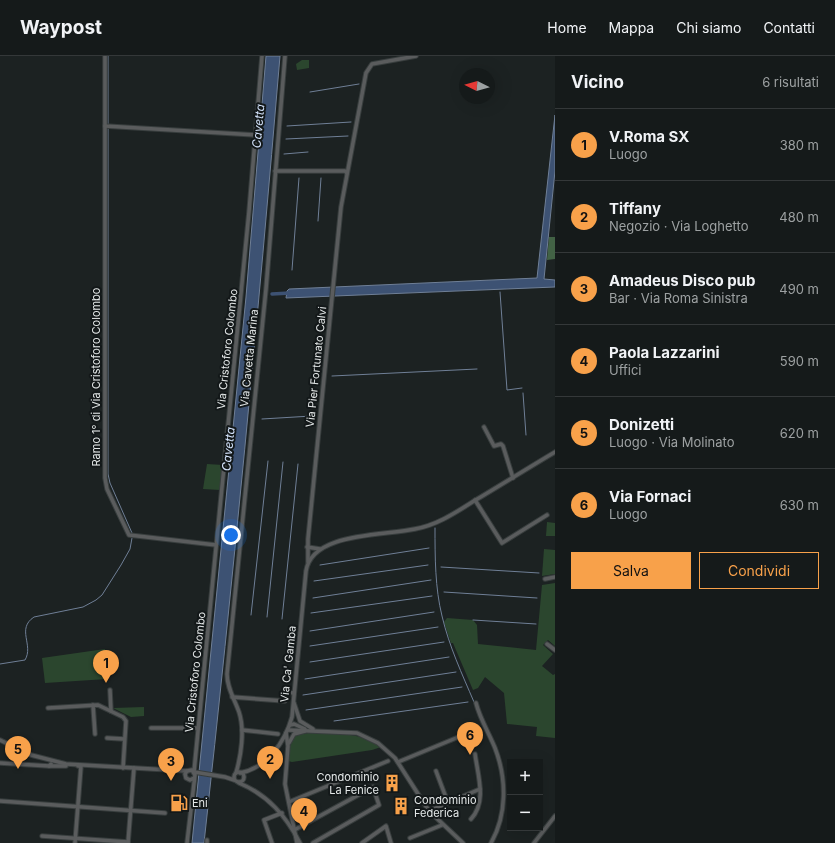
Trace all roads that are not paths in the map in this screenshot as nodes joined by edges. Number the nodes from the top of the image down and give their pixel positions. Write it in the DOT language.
graph roads {
  1 [pos="105,56"];
  2 [pos="262,56"];
  3 [pos="285,56"];
  4 [pos="416,56"];
  5 [pos="108,126"];
  6 [pos="256,135"];
  7 [pos="275,171"];
  8 [pos="347,173"];
  9 [pos="484,427"];
  10 [pos="555,452"];
  11 [pos="513,478"];
  12 [pos="475,500"];
  13 [pos="547,515"];
  14 [pos="216,545"];
  15 [pos="307,547"];
  16 [pos="320,549"];
  17 [pos="308,562"];
  18 [pos="555,577"];
  19 [pos="544,579"];
  20 [pos="547,644"];
  21 [pos="555,650"];
  22 [pos="110,690"];
  23 [pos="294,693"];
  24 [pos="232,697"];
  25 [pos="293,699"];
  26 [pos="476,703"];
  27 [pos="93,705"];
  28 [pos="48,708"];
  29 [pos="111,711"];
  30 [pos="290,725"];
  31 [pos="151,728"];
  32 [pos="198,728"];
  33 [pos="242,730"];
  34 [pos="311,730"];
  35 [pos="287,732"];
  36 [pos="95,734"];
  37 [pos="278,734"];
  38 [pos="461,736"];
  39 [pos="108,738"];
  40 [pos="124,739"];
  41 [pos="0,740"];
  42 [pos="288,746"];
  43 [pos="475,754"];
  44 [pos="52,761"];
  45 [pos="388,761"];
  46 [pos="398,762"];
  47 [pos="0,763"];
  48 [pos="194,764"];
  49 [pos="49,766"];
  50 [pos="80,766"];
  51 [pos="123,768"];
  52 [pos="134,768"];
  53 [pos="173,770"];
  54 [pos="189,770"];
  55 [pos="250,770"];
  56 [pos="436,771"];
  57 [pos="237,773"];
  58 [pos="195,775"];
  59 [pos="185,776"];
  60 [pos="223,776"];
  61 [pos="244,777"];
  62 [pos="188,780"];
  63 [pos="234,780"];
  64 [pos="239,782"];
  65 [pos="248,787"];
  66 [pos="480,789"];
  67 [pos="192,797"];
  68 [pos="0,802"];
  69 [pos="289,802"];
  70 [pos="448,803"];
  71 [pos="77,806"];
  72 [pos="131,810"];
  73 [pos="429,810"];
  74 [pos="291,812"];
  75 [pos="165,813"];
  76 [pos="282,813"];
  77 [pos="555,816"];
  78 [pos="293,817"];
  79 [pos="286,819"];
  80 [pos="471,819"];
  81 [pos="289,823"];
  82 [pos="442,825"];
  83 [pos="296,829"];
  84 [pos="42,836"];
  85 [pos="297,838"];
  86 [pos="410,838"];
  87 [pos="75,841"];
  88 [pos="128,843"];
  89 [pos="187,843"];
  90 [pos="272,843"];
  91 [pos="299,843"];
  92 [pos="313,843"];
  93 [pos="362,843"];
  94 [pos="391,843"];
  95 [pos="463,843"];
  96 [pos="491,843"];
  97 [pos="534,843"];
  1 -- 5 [label="street"];
  2 -- 6 [label="street, Via Cristoforo Colombo"];
  3 -- 7 [label="street, Via Cavetta Marina"];
  4 -- 8 [label="street, Via Pier Fortunato Calvi"];
  5 -- 6 [label="street"];
  5 -- 14 [label="street, Ramo 1° di Via Cristoforo Colombo"];
  6 -- 14 [label="street, Via Cristoforo Colombo"];
  7 -- 8 [label="street"];
  7 -- 24 [label="street, Via Cavetta Marina"];
  8 -- 15 [label="street, Via Pier Fortunato Calvi"];
  9 -- 11 [label="street"];
  10 -- 11 [label="street"];
  11 -- 12 [label="street"];
  12 -- 13 [label="street"];
  12 -- 16 [label="street"];
  14 -- 32 [label="street, Via Cristoforo Colombo"];
  15 -- 16 [label="street"];
  15 -- 17 [label="street, Via Pier Fortunato Calvi"];
  16 -- 17 [label="street"];
  17 -- 23 [label="street, Via Ca' Gamba"];
  18 -- 19 [label="street"];
  20 -- 21 [label="street"];
  22 -- 29 [label="street"];
  23 -- 24 [label="street"];
  23 -- 25 [label="street, Via Ca' Gamba"];
  24 -- 33 [label="street, Via Cavetta Marina"];
  25 -- 30 [label="street, Via Ca' Gamba"];
  25 -- 34 [label="street"];
  26 -- 96 [label="street"];
  27 -- 28 [label="street"];
  27 -- 29 [label="street"];
  27 -- 36 [label="street"];
  29 -- 40 [label="street"];
  30 -- 34 [label="street"];
  30 -- 35 [label="street, Via Ca' Gamba"];
  31 -- 32 [label="street"];
  32 -- 48 [label="street, Via Cristoforo Colombo"];
  33 -- 37 [label="street"];
  33 -- 57 [label="street, Via Cavetta Marina"];
  34 -- 35 [label="street"];
  34 -- 42 [label="street"];
  34 -- 46 [label="street"];
  35 -- 42 [label="street"];
  35 -- 55 [label="street, Via Ca' Gamba"];
  38 -- 46 [label="street"];
  39 -- 40 [label="street"];
  40 -- 51 [label="street"];
  41 -- 44 [label="street"];
  42 -- 69 [label="street"];
  43 -- 66 [label="street"];
  44 -- 49 [label="street"];
  44 -- 50 [label="street"];
  45 -- 69 [label="street"];
  46 -- 73 [label="street"];
  47 -- 49 [label="street"];
  48 -- 54 [label="street, Via Cristoforo Colombo"];
  48 -- 58 [label="street, Via Cristoforo Colombo"];
  49 -- 50 [label="street"];
  50 -- 51 [label="street"];
  50 -- 71 [label="street"];
  51 -- 52 [label="street"];
  52 -- 53 [label="street"];
  52 -- 72 [label="street"];
  53 -- 54 [label="street"];
  53 -- 59 [label="street"];
  54 -- 58 [label="street"];
  54 -- 59 [label="street, Via Cristoforo Colombo"];
  55 -- 57 [label="street, Via Ca' Gamba"];
  55 -- 61 [label="street, Via Ca' Gamba"];
  56 -- 70 [label="street"];
  57 -- 60 [label="street, Via Ca' Gamba"];
  57 -- 61 [label="street"];
  57 -- 63 [label="street, Via Cavetta Marina"];
  58 -- 60 [label="street"];
  58 -- 62 [label="street"];
  58 -- 67 [label="street, Via Cristoforo Colombo"];
  59 -- 62 [label="street"];
  60 -- 63 [label="street"];
  61 -- 64 [label="street, Via Ca' Gamba"];
  61 -- 65 [label="street"];
  62 -- 67 [label="street"];
  63 -- 64 [label="street"];
  64 -- 65 [label="street"];
  65 -- 76 [label="street"];
  66 -- 70 [label="street"];
  66 -- 80 [label="street"];
  67 -- 89 [label="street, Via Cristoforo Colombo"];
  68 -- 71 [label="street"];
  69 -- 74 [label="street"];
  70 -- 73 [label="street"];
  71 -- 72 [label="street"];
  71 -- 87 [label="street"];
  72 -- 75 [label="street"];
  72 -- 88 [label="street"];
  73 -- 82 [label="street"];
  74 -- 78 [label="street"];
  74 -- 79 [label="street"];
  76 -- 79 [label="street"];
  76 -- 90 [label="street"];
  77 -- 97 [label="street"];
  78 -- 81 [label="street"];
  78 -- 83 [label="street"];
  79 -- 81 [label="street"];
  81 -- 85 [label="street"];
  82 -- 86 [label="street"];
  82 -- 95 [label="street"];
  83 -- 85 [label="street"];
  83 -- 92 [label="street"];
  84 -- 87 [label="street"];
  85 -- 91 [label="street"];
  87 -- 88 [label="street"];
  93 -- 94 [label="street"];
}
